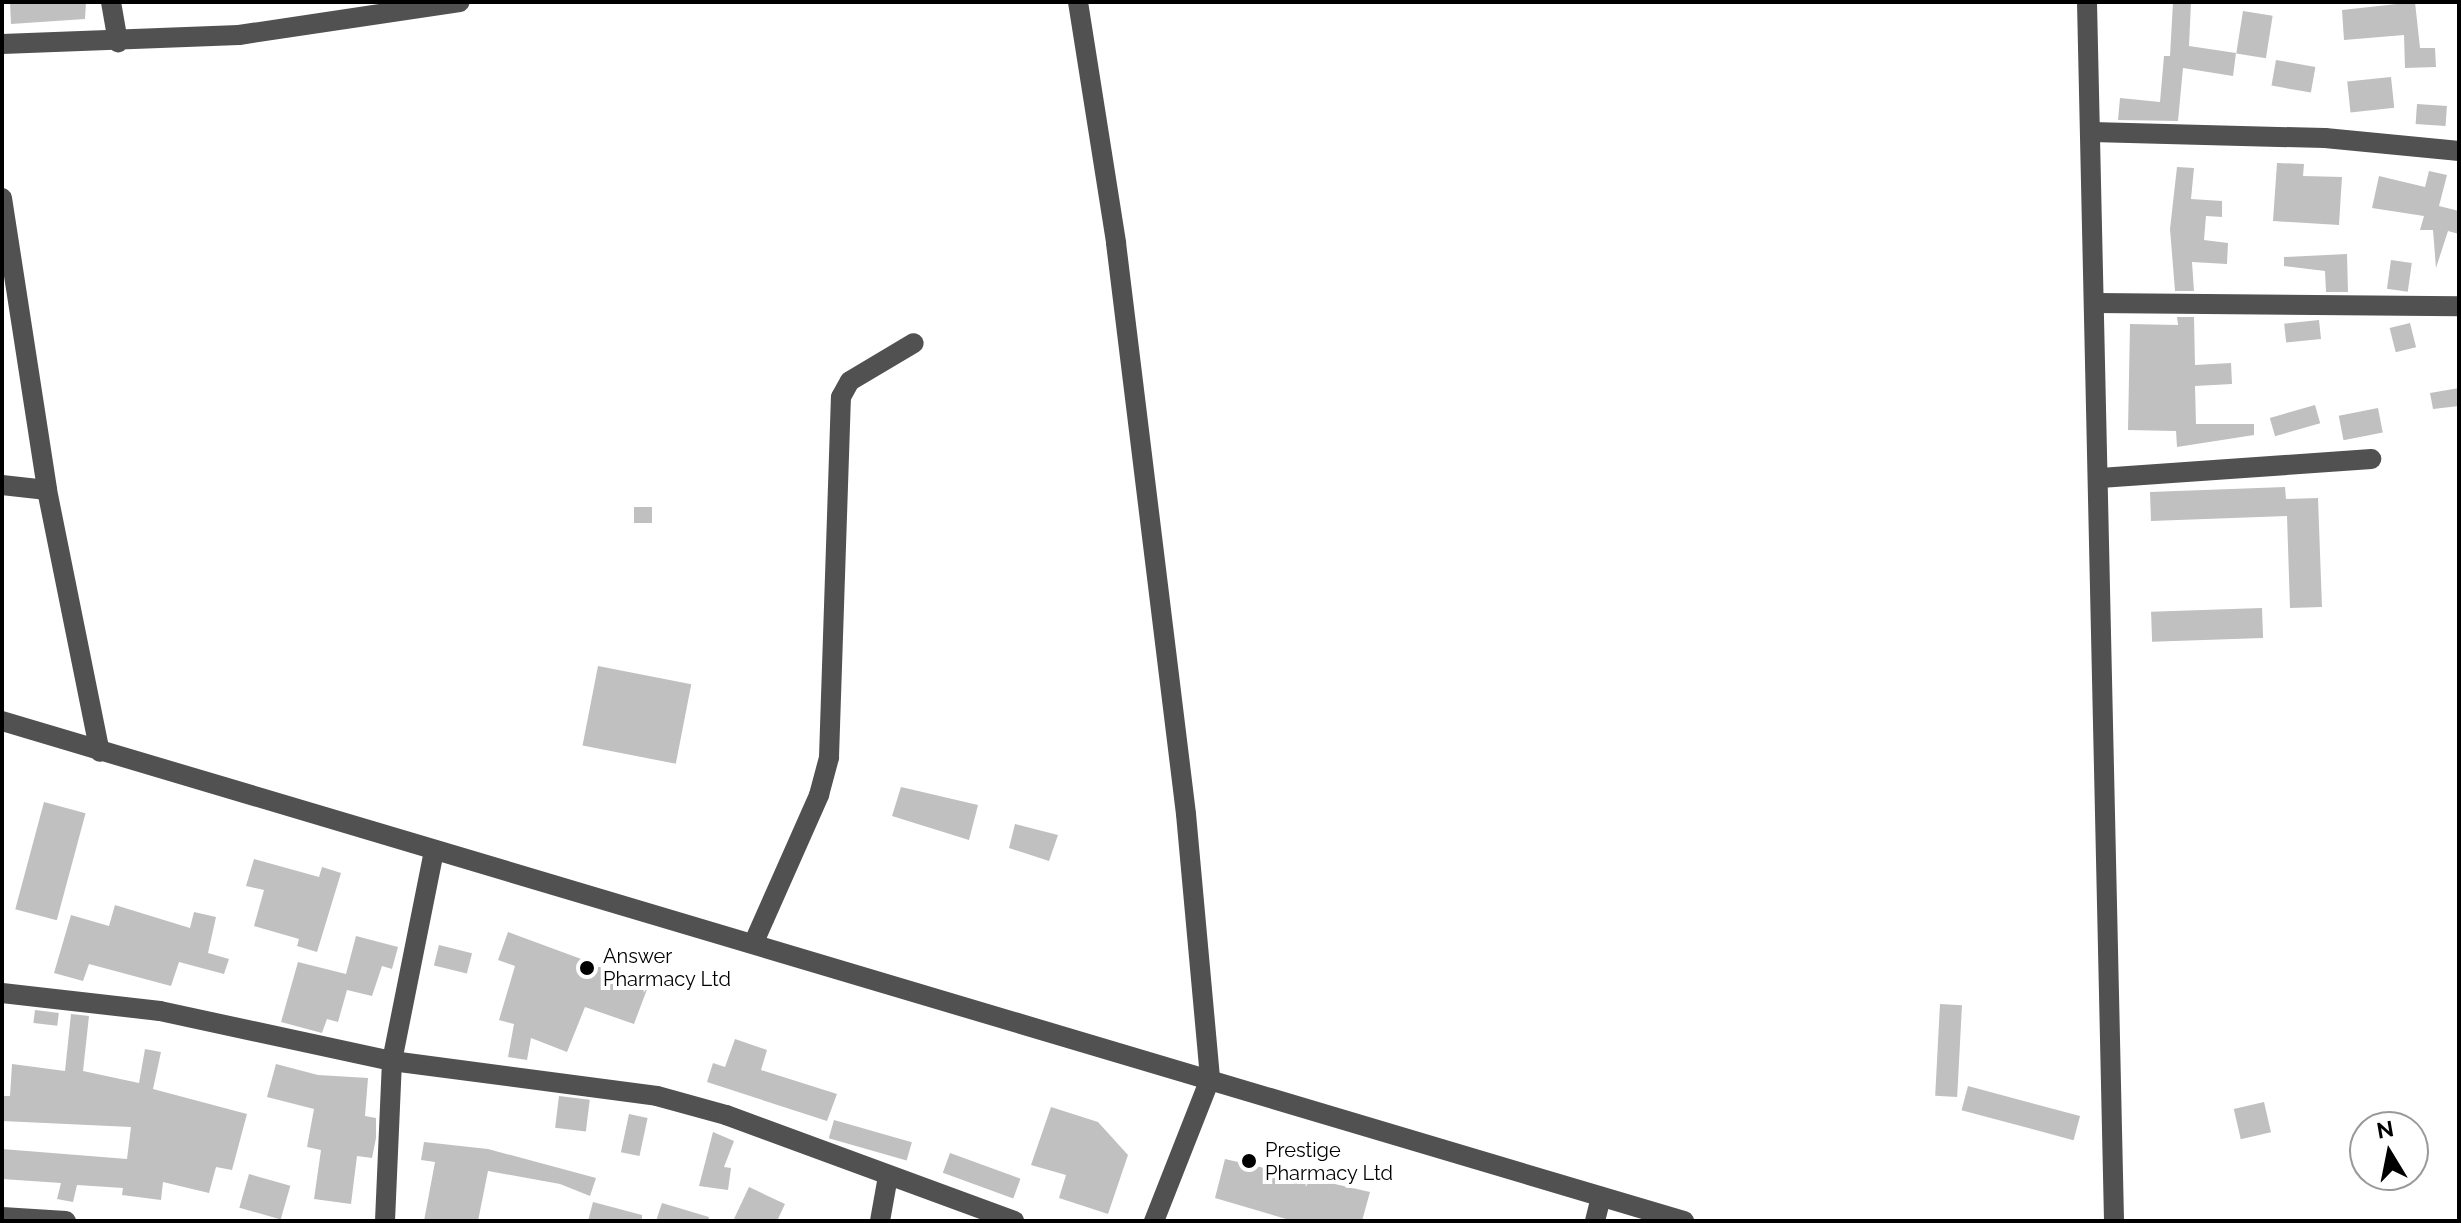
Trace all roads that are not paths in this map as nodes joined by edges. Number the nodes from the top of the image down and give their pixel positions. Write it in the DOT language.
graph roads {
  1 [pos="111,2"];
  2 [pos="460,2"];
  3 [pos="1078,2"];
  4 [pos="2087,2"];
  5 [pos="354,11"];
  6 [pos="118,42"];
  7 [pos="2,44"];
  8 [pos="2092,132"];
  9 [pos="2459,151"];
  10 [pos="2,198"];
  11 [pos="2095,303"];
  12 [pos="2459,306"];
  13 [pos="914,343"];
  14 [pos="2371,459"];
  15 [pos="2100,478"];
  16 [pos="2,485"];
  17 [pos="47,490"];
  18 [pos="2,721"];
  19 [pos="100,752"];
  20 [pos="434,850"];
  21 [pos="754,942"];
  22 [pos="2,993"];
  23 [pos="392,1061"];
  24 [pos="1210,1079"];
  25 [pos="888,1176"];
  26 [pos="1601,1197"];
  27 [pos="2,1217"];
  28 [pos="66,1221"];
  29 [pos="385,1221"];
  30 [pos="880,1221"];
  31 [pos="1014,1221"];
  32 [pos="1154,1221"];
  33 [pos="1595,1221"];
  34 [pos="1684,1221"];
  35 [pos="2114,1221"];
  1 -- 6 [label="street"];
  2 -- 5 [label="street"];
  3 -- 24 [label="street"];
  4 -- 8 [label="street"];
  5 -- 6 [label="street"];
  6 -- 7 [label="street"];
  8 -- 9 [label="street"];
  8 -- 11 [label="street"];
  10 -- 17 [label="street"];
  11 -- 12 [label="street"];
  11 -- 15 [label="street"];
  13 -- 21 [label="street"];
  14 -- 15 [label="street"];
  15 -- 35 [label="street"];
  16 -- 17 [label="street"];
  17 -- 19 [label="street"];
  18 -- 19 [label="street"];
  19 -- 20 [label="street"];
  20 -- 21 [label="street"];
  20 -- 23 [label="street"];
  21 -- 24 [label="street"];
  22 -- 23 [label="street"];
  23 -- 25 [label="street"];
  23 -- 29 [label="street"];
  24 -- 26 [label="street"];
  24 -- 32 [label="street"];
  25 -- 30 [label="street"];
  25 -- 31 [label="street"];
  26 -- 33 [label="street"];
  26 -- 34 [label="street"];
  27 -- 28 [label="street"];
}
